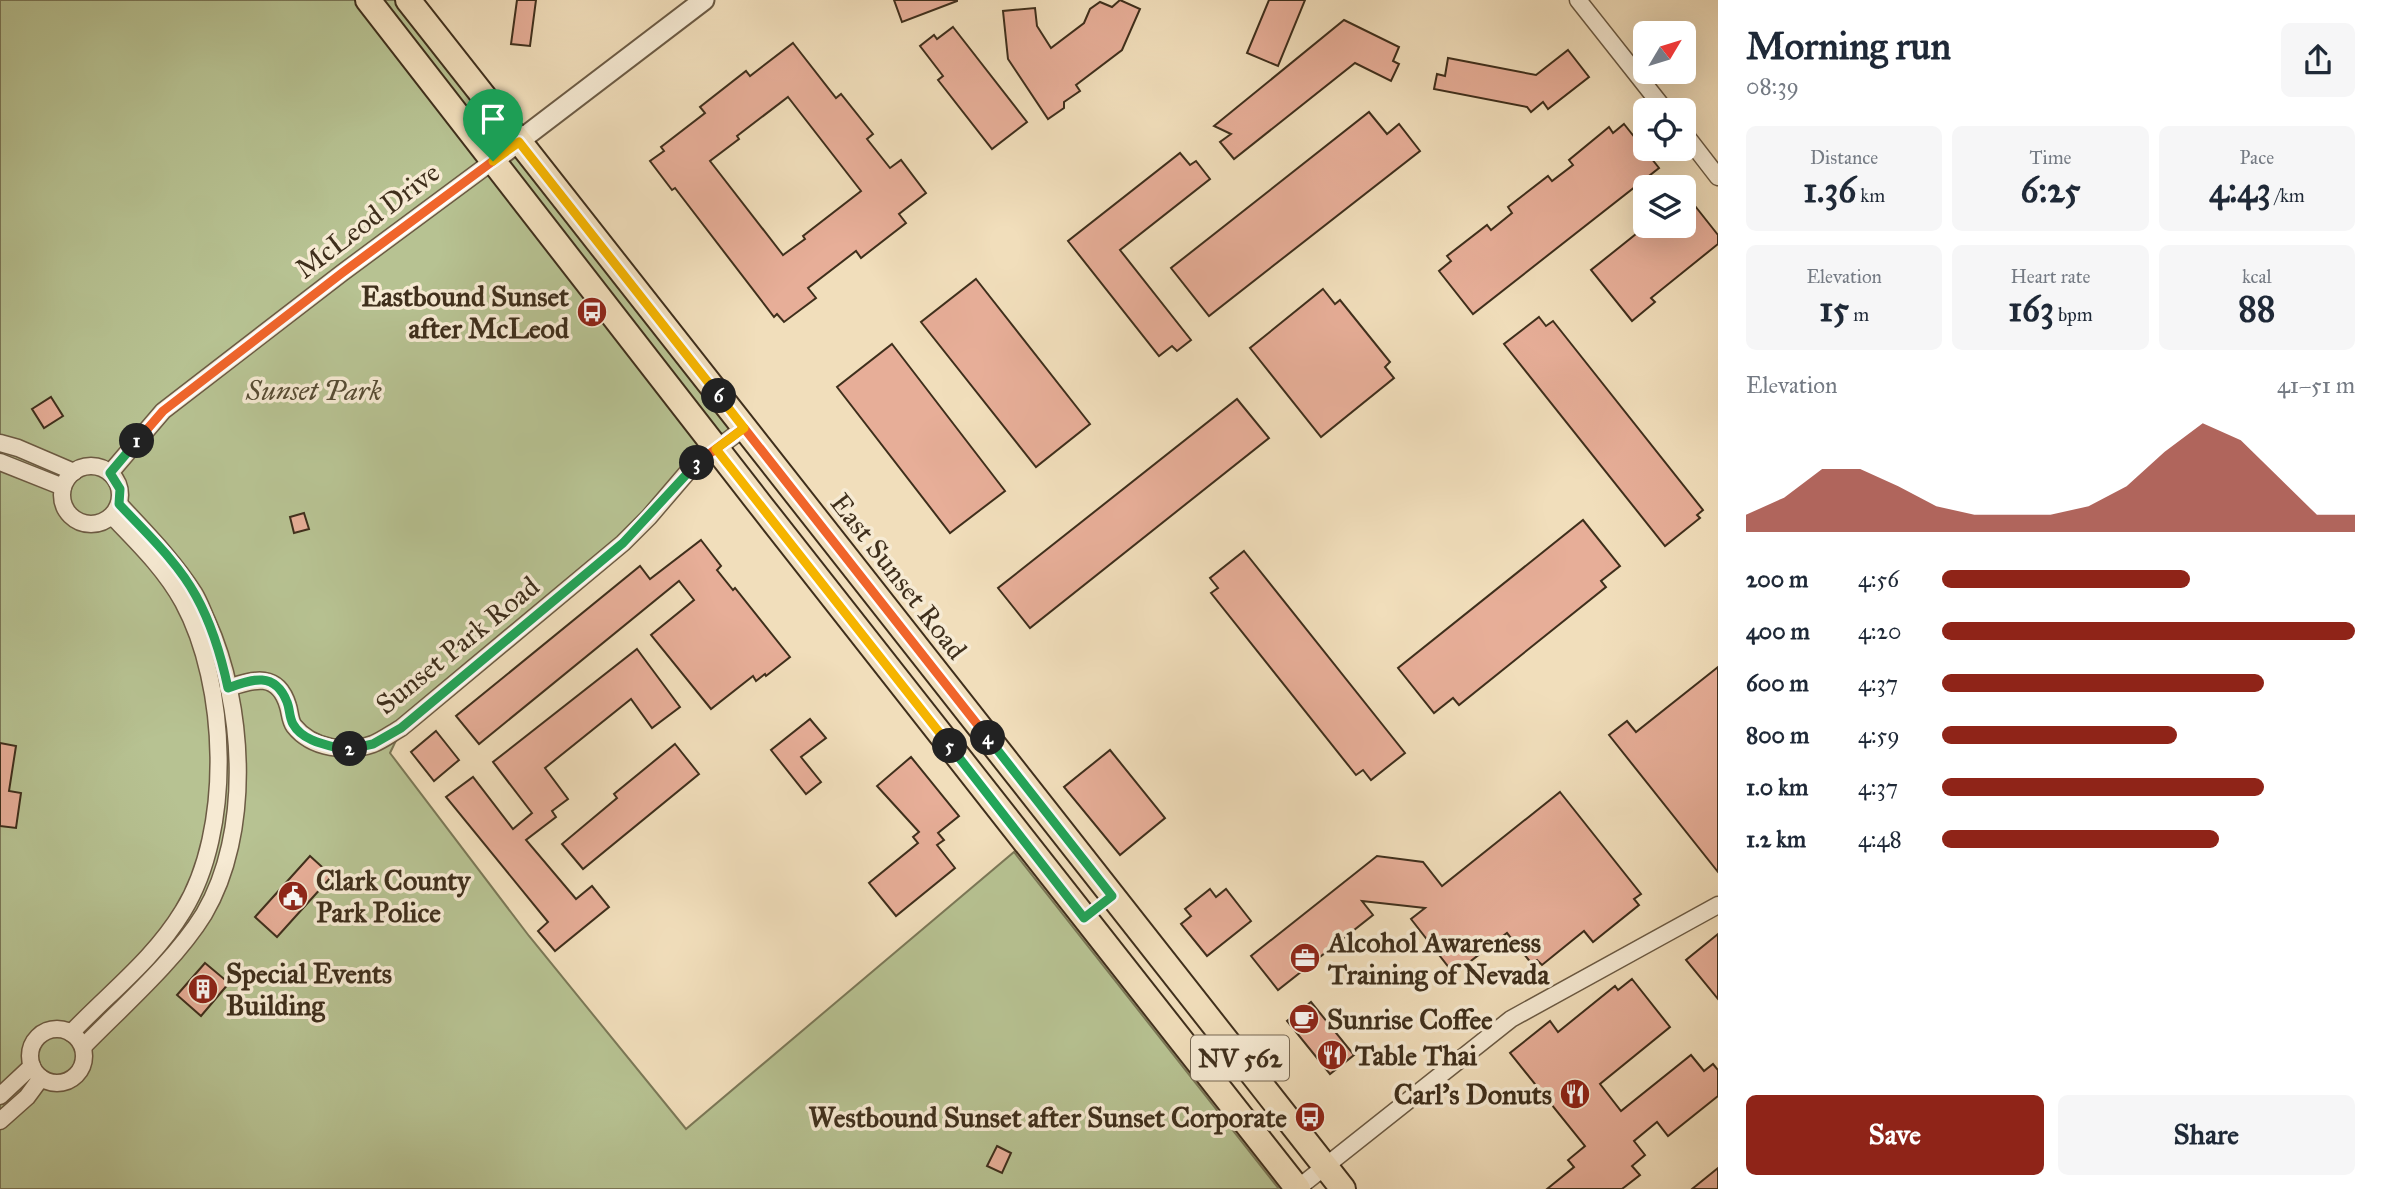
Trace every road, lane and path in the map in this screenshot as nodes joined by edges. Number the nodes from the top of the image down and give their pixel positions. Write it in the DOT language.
graph roads {
  1 [pos="368,0"];
  2 [pos="408,0"];
  3 [pos="704,0"];
  4 [pos="1578,0"];
  5 [pos="1656,98"];
  6 [pos="519,142"];
  7 [pos="1696,149"];
  8 [pos="493,161"];
  9 [pos="1718,177"];
  10 [pos="744,428"];
  11 [pos="0,443"];
  12 [pos="716,449"];
  13 [pos="0,462"];
  14 [pos="74,472"];
  15 [pos="110,473"];
  16 [pos="63,487"];
  17 [pos="115,510"];
  18 [pos="220,688"];
  19 [pos="1112,896"];
  20 [pos="1718,905"];
  21 [pos="1084,918"];
  22 [pos="71,1033"];
  23 [pos="83,1047"];
  24 [pos="36,1072"];
  25 [pos="0,1096"];
  26 [pos="0,1121"];
  27 [pos="1325,1166"];
  28 [pos="1298,1189"];
  29 [pos="1343,1189"];
  1 -- 8 [label="main road, NV 562"];
  2 -- 6 [label="main road, East Sunset Road / NV 562"];
  3 -- 6 [label="street, McLeod Drive"];
  4 -- 5 [label="street"];
  6 -- 8 [label="street, McLeod Drive"];
  6 -- 10 [label="main road, East Sunset Road / NV 562"];
  7 -- 9 [label="street"];
  8 -- 12 [label="main road, NV 562"];
  8 -- 15 [label="street, McLeod Drive"];
  10 -- 12 [label="street, Sunset Park Road"];
  10 -- 19 [label="main road, East Sunset Road / NV 562"];
  11 -- 14 [label="street"];
  12 -- 18 [label="street, Sunset Park Road"];
  12 -- 21 [label="main road, NV 562"];
  13 -- 16 [label="street"];
  14 -- 15 [label="street"];
  14 -- 16 [label="street"];
  15 -- 17 [label="street"];
  16 -- 17 [label="street"];
  17 -- 18 [label="street"];
  18 -- 22 [label="street"];
  18 -- 23 [label="street"];
  19 -- 21 [label="main road"];
  19 -- 27 [label="main road, East Sunset Road / NV 562"];
  20 -- 27 [label="street"];
  21 -- 28 [label="main road, NV 562"];
  22 -- 23 [label="street"];
  22 -- 24 [label="street"];
  23 -- 24 [label="street"];
  24 -- 25 [label="street"];
  24 -- 26 [label="street"];
  27 -- 28 [label="street"];
  27 -- 29 [label="main road, East Sunset Road / NV 562"];
}
